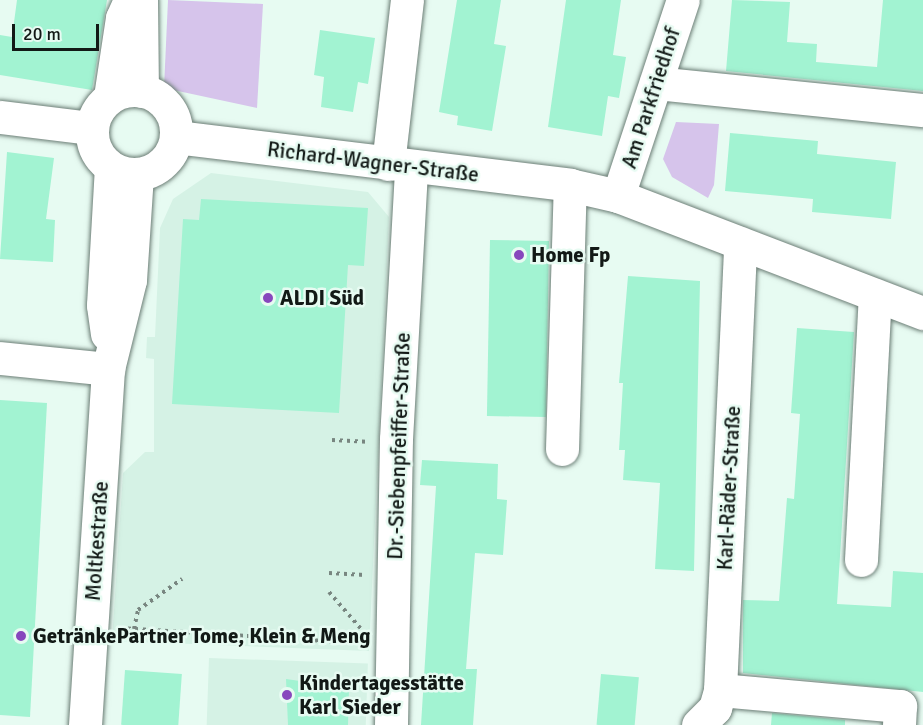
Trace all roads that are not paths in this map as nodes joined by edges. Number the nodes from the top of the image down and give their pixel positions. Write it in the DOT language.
graph roads {
  1 [pos="130,0"];
  2 [pos="141,0"];
  3 [pos="407,0"];
  4 [pos="683,0"];
  5 [pos="656,83"];
  6 [pos="142,91"];
  7 [pos="110,97"];
  8 [pos="923,110"];
  9 [pos="0,117"];
  10 [pos="91,128"];
  11 [pos="176,138"];
  12 [pos="400,166"];
  13 [pos="124,172"];
  14 [pos="570,185"];
  15 [pos="618,196"];
  16 [pos="740,243"];
  17 [pos="875,295"];
  18 [pos="923,313"];
  19 [pos="0,358"];
  20 [pos="109,363"];
  21 [pos="562,449"];
  22 [pos="861,560"];
  23 [pos="720,690"];
  24 [pos="85,725"];
  25 [pos="391,725"];
  26 [pos="698,725"];
  27 [pos="899,725"];
  1 -- 7 [label="street"];
  2 -- 6 [label="street"];
  3 -- 12 [label="street, Dr.-Siebenpfeiffer-Straße"];
  4 -- 5 [label="street, Am Parkfriedhof"];
  5 -- 8 [label="street"];
  5 -- 15 [label="street, Am Parkfriedhof"];
  6 -- 7 [label="street"];
  6 -- 11 [label="street"];
  7 -- 10 [label="street"];
  9 -- 10 [label="street"];
  10 -- 13 [label="street"];
  11 -- 12 [label="street, Richard-Wagner-Straße"];
  11 -- 13 [label="street"];
  12 -- 14 [label="street, Richard-Wagner-Straße"];
  12 -- 25 [label="street, Dr.-Siebenpfeiffer-Straße"];
  13 -- 20 [label="street, Moltkestraße"];
  14 -- 15 [label="street, Richard-Wagner-Straße"];
  14 -- 21 [label="street"];
  15 -- 16 [label="street, Richard-Wagner-Straße"];
  16 -- 17 [label="street, Richard-Wagner-Straße"];
  16 -- 23 [label="street, Karl-Räder-Straße"];
  17 -- 18 [label="street, Richard-Wagner-Straße"];
  17 -- 22 [label="street"];
  19 -- 20 [label="street"];
  20 -- 24 [label="street, Moltkestraße"];
  23 -- 26 [label="street, Karl-Räder-Straße"];
  23 -- 27 [label="street"];
}
